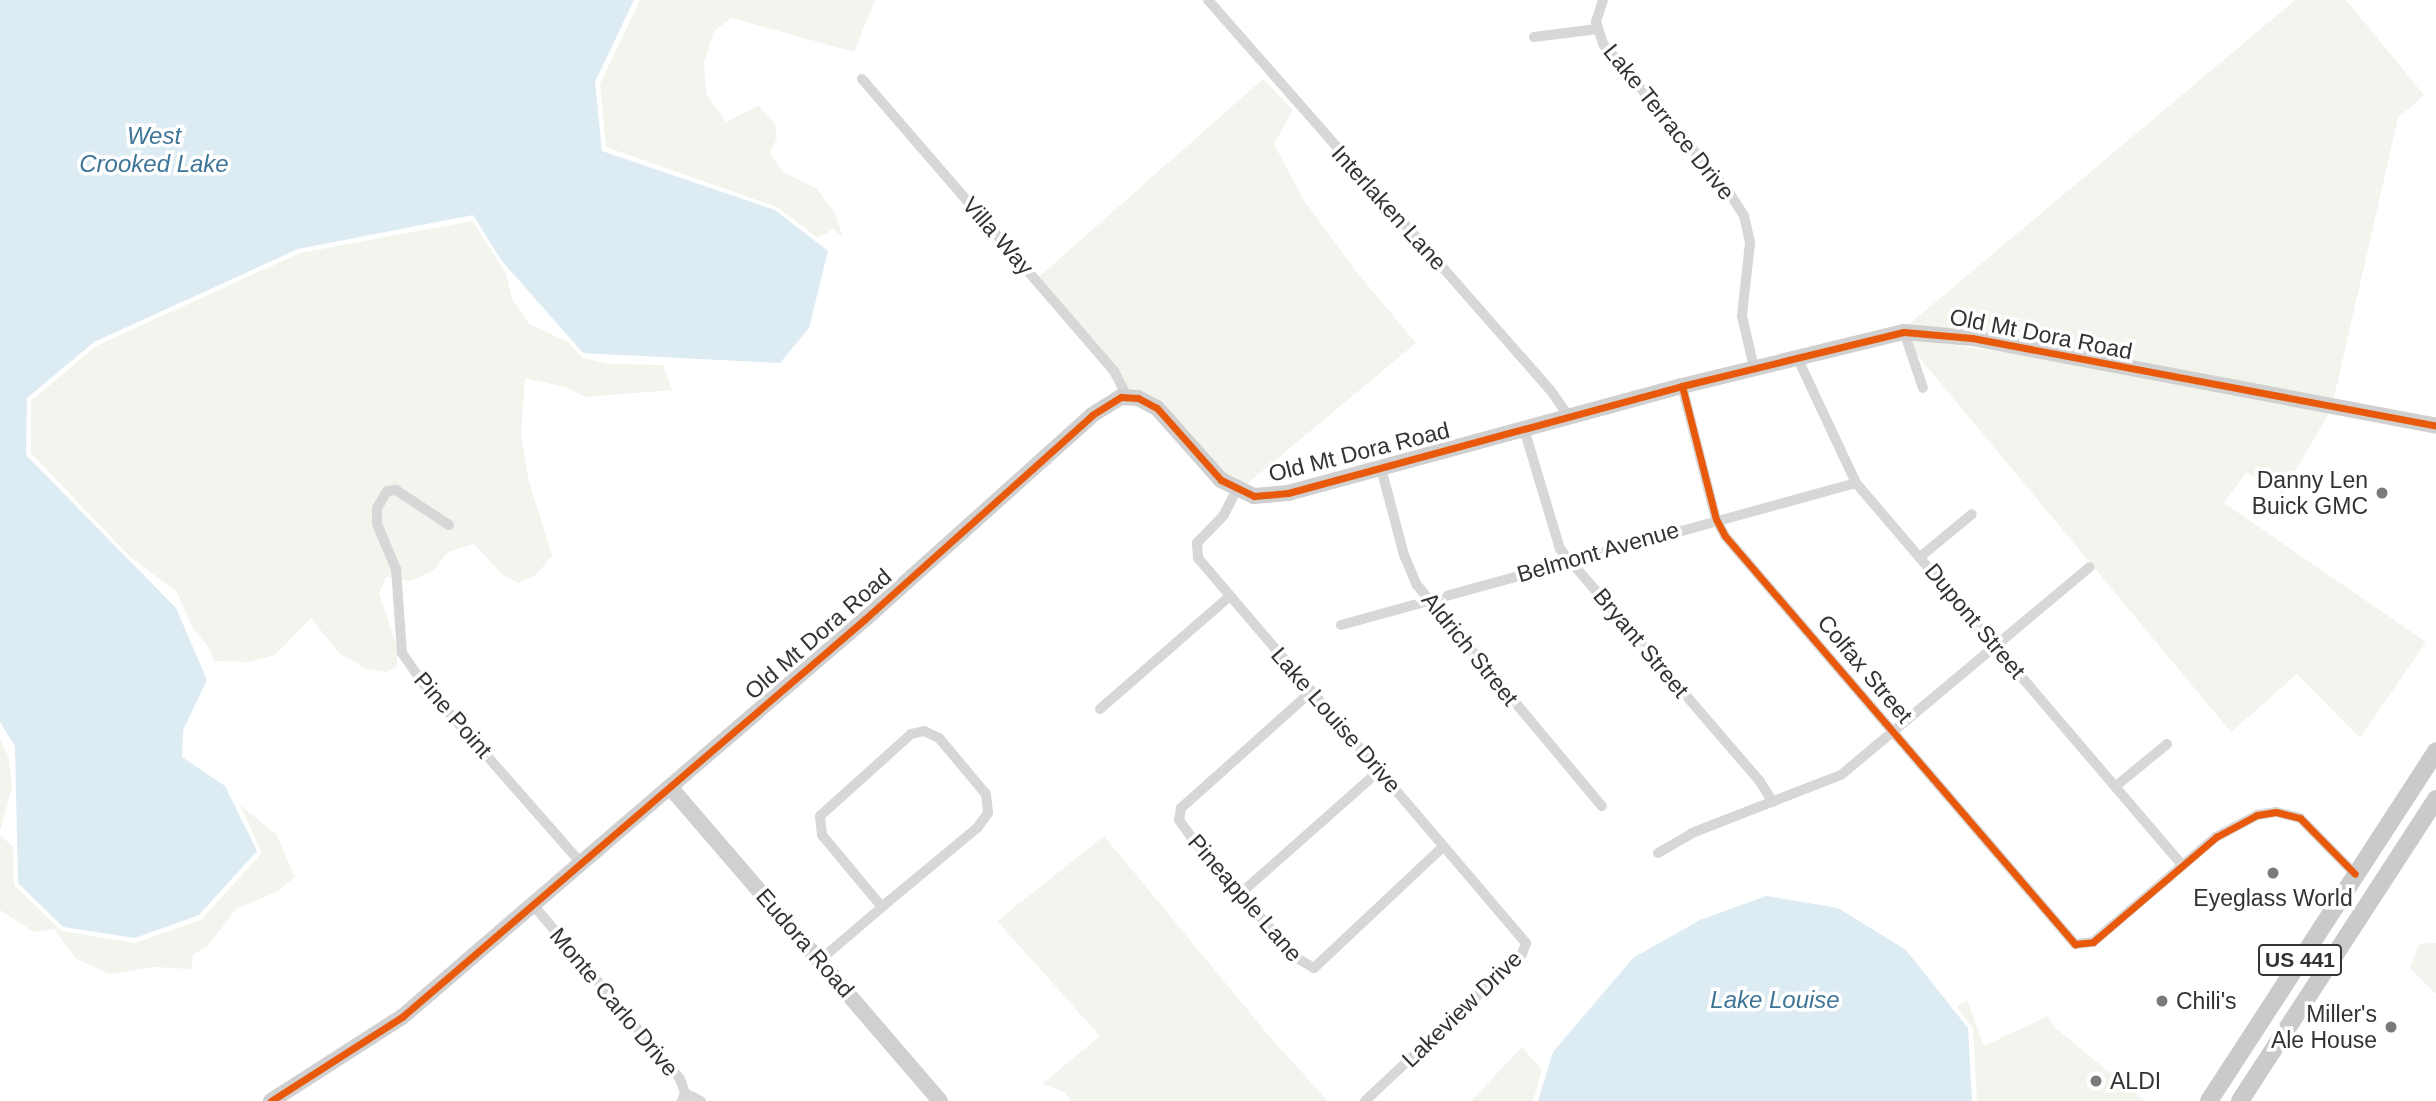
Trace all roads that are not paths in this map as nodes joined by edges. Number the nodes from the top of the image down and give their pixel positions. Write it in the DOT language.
graph roads {
  1 [pos="1208,0"];
  2 [pos="1603,0"];
  3 [pos="1597,29"];
  4 [pos="1534,37"];
  5 [pos="862,79"];
  6 [pos="1903,332"];
  7 [pos="1797,357"];
  8 [pos="1754,368"];
  9 [pos="1682,386"];
  10 [pos="1923,388"];
  11 [pos="1127,396"];
  12 [pos="1569,417"];
  13 [pos="2436,426"];
  14 [pos="1524,429"];
  15 [pos="1381,468"];
  16 [pos="1856,483"];
  17 [pos="1236,491"];
  18 [pos="1972,514"];
  19 [pos="1716,519"];
  20 [pos="449,525"];
  21 [pos="1920,557"];
  22 [pos="1571,560"];
  23 [pos="2090,567"];
  24 [pos="1230,597"];
  25 [pos="1427,598"];
  26 [pos="1341,625"];
  27 [pos="1996,645"];
  28 [pos="1312,691"];
  29 [pos="1100,709"];
  30 [pos="1894,732"];
  31 [pos="2167,744"];
  32 [pos="2436,751"];
  33 [pos="1380,771"];
  34 [pos="2116,786"];
  35 [pos="670,787"];
  36 [pos="2436,799"];
  37 [pos="1773,802"];
  38 [pos="1601,806"];
  39 [pos="2391,819"];
  40 [pos="1442,848"];
  41 [pos="1658,853"];
  42 [pos="582,864"];
  43 [pos="2182,865"];
  44 [pos="2356,874"];
  45 [pos="1241,892"];
  46 [pos="2376,892"];
  47 [pos="534,906"];
  48 [pos="882,907"];
  49 [pos="1526,943"];
  50 [pos="2341,946"];
  51 [pos="820,960"];
  52 [pos="684,1097"];
  53 [pos="271,1101"];
  54 [pos="701,1101"];
  55 [pos="940,1101"];
  56 [pos="1365,1101"];
  57 [pos="2209,1101"];
  58 [pos="2240,1101"];
  1 -- 12 [label="street, Interlaken Lane"];
  2 -- 3 [label="street, Lake Terrace Drive"];
  3 -- 4 [label="street"];
  3 -- 8 [label="street, Lake Terrace Drive"];
  5 -- 11 [label="street, Villa Way"];
  6 -- 7 [label="street, Old Mt Dora Road"];
  6 -- 10 [label="street"];
  6 -- 13 [label="street, Old Mt Dora Road"];
  7 -- 8 [label="street, Old Mt Dora Road"];
  7 -- 16 [label="street, Dupont Street"];
  8 -- 9 [label="street, Old Mt Dora Road"];
  9 -- 12 [label="street, Old Mt Dora Road"];
  9 -- 19 [label="street, Colfax Street"];
  11 -- 17 [label="street"];
  11 -- 35 [label="street, Old Mt Dora Road"];
  12 -- 14 [label="street, Old Mt Dora Road"];
  14 -- 15 [label="street, Old Mt Dora Road"];
  14 -- 22 [label="street, Bryant Street"];
  15 -- 17 [label="street, Old Mt Dora Road"];
  15 -- 25 [label="street, Aldrich Street"];
  16 -- 19 [label="street, Belmont Avenue"];
  16 -- 21 [label="street, Dupont Street"];
  17 -- 24 [label="street, Lake Louise Drive"];
  18 -- 21 [label="street"];
  19 -- 22 [label="street, Belmont Avenue"];
  19 -- 30 [label="street, Colfax Street"];
  20 -- 42 [label="street, Pine Point"];
  21 -- 27 [label="street, Dupont Street"];
  22 -- 25 [label="street, Belmont Avenue"];
  22 -- 37 [label="street, Bryant Street"];
  23 -- 27 [label="street"];
  24 -- 28 [label="street, Lake Louise Drive"];
  24 -- 29 [label="street"];
  25 -- 26 [label="street, Belmont Avenue"];
  25 -- 38 [label="street, Aldrich Street"];
  27 -- 30 [label="street"];
  27 -- 34 [label="street, Dupont Street"];
  28 -- 33 [label="street, Lake Louise Drive"];
  28 -- 45 [label="street, Pineapple Lane"];
  30 -- 37 [label="street"];
  30 -- 43 [label="street, Colfax Street"];
  31 -- 34 [label="street"];
  32 -- 39 [label="main road, US 441"];
  33 -- 40 [label="street, Lake Louise Drive"];
  33 -- 45 [label="street"];
  34 -- 43 [label="street, Dupont Street"];
  35 -- 42 [label="street, Old Mt Dora Road"];
  35 -- 51 [label="street, Eudora Road"];
  36 -- 46 [label="main road, US 441"];
  37 -- 41 [label="street"];
  39 -- 44 [label="main road, US 441"];
  39 -- 46 [label="main road"];
  40 -- 45 [label="street, Pineapple Lane"];
  40 -- 49 [label="street, Lake Louise Drive"];
  42 -- 47 [label="street, Old Mt Dora Road"];
  43 -- 44 [label="street"];
  44 -- 50 [label="main road"];
  44 -- 57 [label="main road, US 441"];
  46 -- 50 [label="main road, US 441"];
  47 -- 52 [label="street, Monte Carlo Drive"];
  47 -- 53 [label="street, Old Mt Dora Road"];
  48 -- 48 [label="street"];
  48 -- 51 [label="street"];
  49 -- 56 [label="street, Lakeview Drive"];
  50 -- 58 [label="main road, US 441"];
  51 -- 55 [label="street, Eudora Road"];
  52 -- 54 [label="street"];
}
